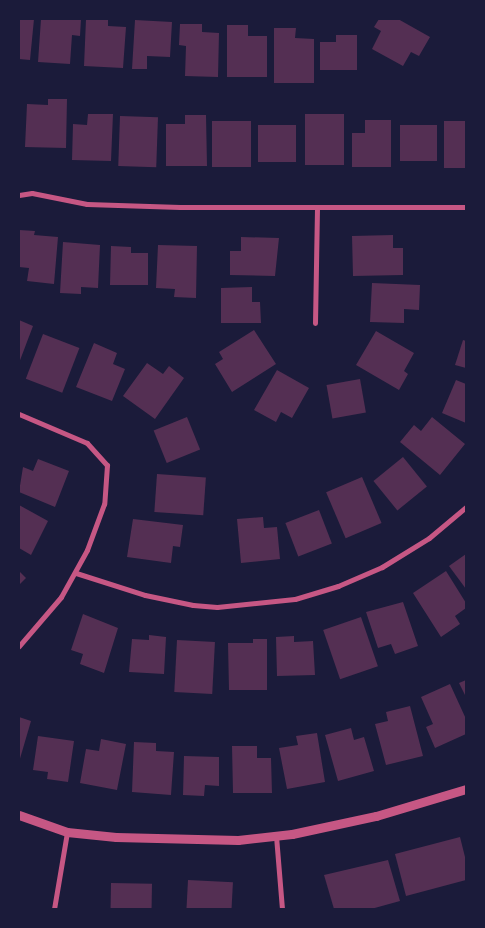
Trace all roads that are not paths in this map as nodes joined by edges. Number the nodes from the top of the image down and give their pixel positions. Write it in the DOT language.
graph roads {
  1 [pos="19,194"];
  2 [pos="317,207"];
  3 [pos="466,207"];
  4 [pos="315,323"];
  5 [pos="19,414"];
  6 [pos="466,507"];
  7 [pos="76,573"];
  8 [pos="19,646"];
  9 [pos="466,789"];
  10 [pos="19,815"];
  11 [pos="67,832"];
  12 [pos="276,836"];
  13 [pos="54,909"];
  14 [pos="282,909"];
  1 -- 2 [label="street"];
  2 -- 3 [label="street"];
  2 -- 4 [label="street"];
  5 -- 7 [label="street"];
  6 -- 7 [label="street"];
  7 -- 8 [label="street"];
  9 -- 12 [label="street"];
  10 -- 11 [label="street"];
  11 -- 12 [label="street"];
  11 -- 13 [label="street"];
  12 -- 14 [label="street"];
}
